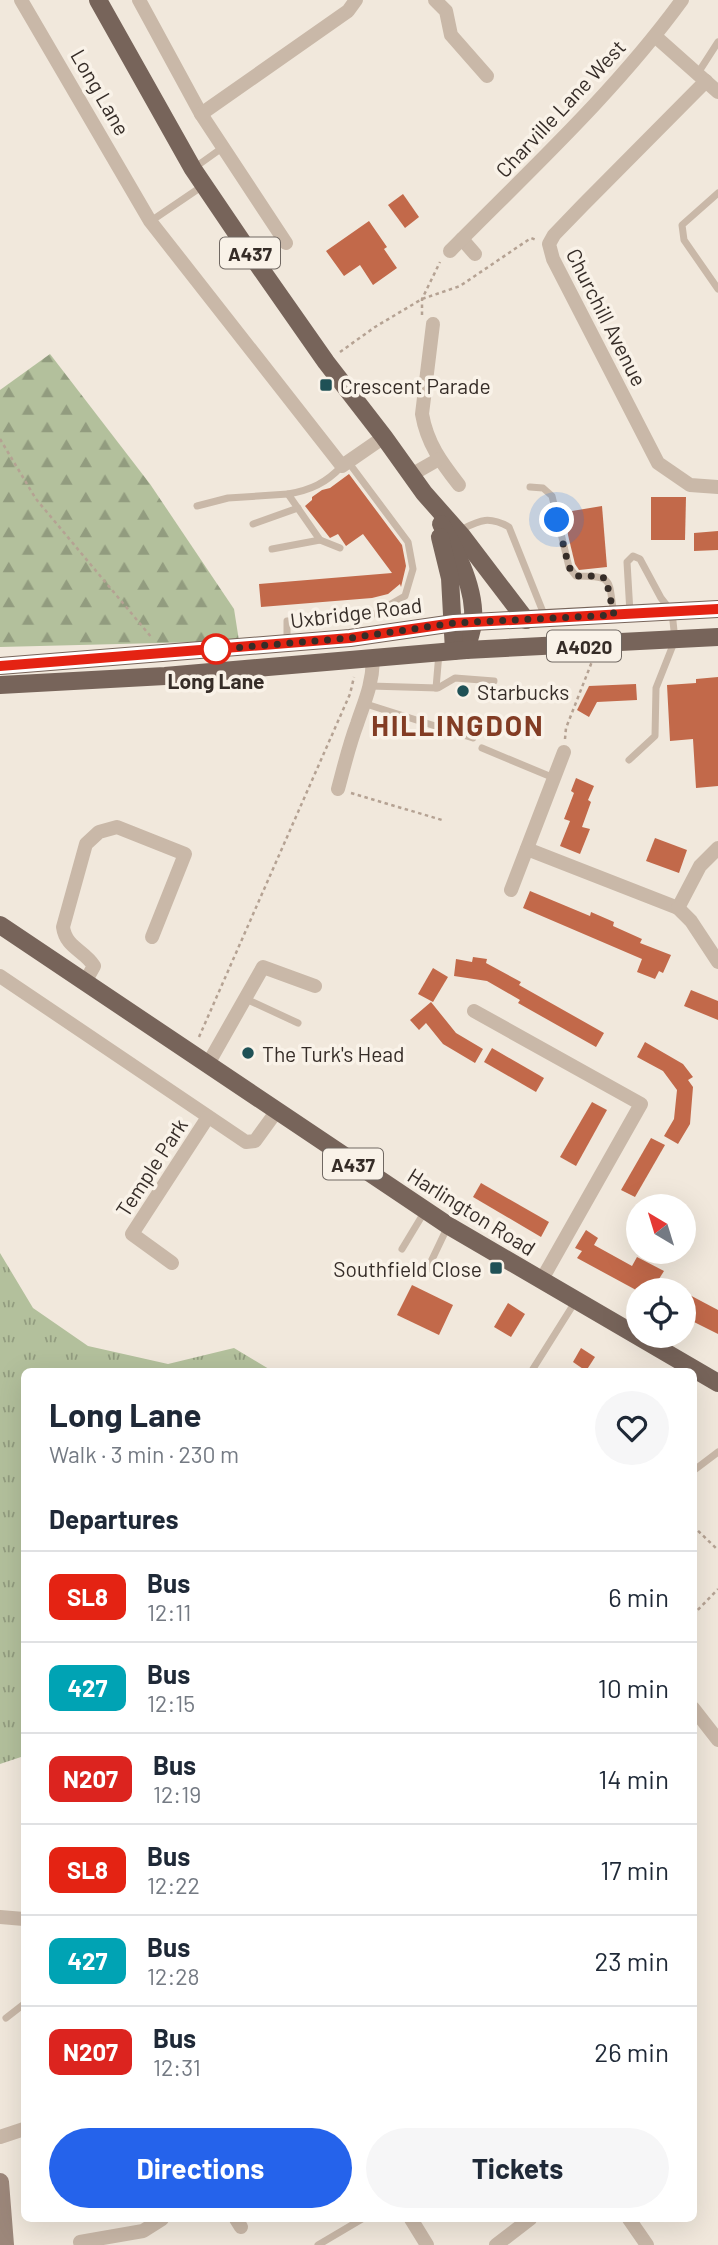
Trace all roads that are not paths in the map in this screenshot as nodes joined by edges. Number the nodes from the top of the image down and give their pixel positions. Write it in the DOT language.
graph roads {
  1 [pos="21,0"];
  2 [pos="98,0"];
  3 [pos="139,0"];
  4 [pos="356,0"];
  5 [pos="435,0"];
  6 [pos="682,0"];
  7 [pos="656,37"];
  8 [pos="718,42"];
  9 [pos="487,76"];
  10 [pos="702,77"];
  11 [pos="718,92"];
  12 [pos="201,114"];
  13 [pos="222,148"];
  14 [pos="193,169"];
  15 [pos="204,185"];
  16 [pos="718,193"];
  17 [pos="150,221"];
  18 [pos="462,239"];
  19 [pos="286,243"];
  20 [pos="450,251"];
  21 [pos="475,254"];
  22 [pos="718,289"];
  23 [pos="433,324"];
  24 [pos="384,437"];
  25 [pos="439,459"];
  26 [pos="346,464"];
  27 [pos="411,475"];
  28 [pos="459,485"];
  29 [pos="530,487"];
  30 [pos="718,487"];
  31 [pos="424,493"];
  32 [pos="288,494"];
  33 [pos="197,506"];
  34 [pos="298,508"];
  35 [pos="432,509"];
  36 [pos="253,524"];
  37 [pos="457,531"];
  38 [pos="320,540"];
  39 [pos="340,548"];
  40 [pos="272,549"];
  41 [pos="718,609"];
  42 [pos="672,612"];
  43 [pos="622,614"];
  44 [pos="545,618"];
  45 [pos="526,620"];
  46 [pos="473,622"];
  47 [pos="454,623"];
  48 [pos="718,637"];
  49 [pos="675,640"];
  50 [pos="287,643"];
  51 [pos="453,651"];
  52 [pos="365,660"];
  53 [pos="0,666"];
  54 [pos="494,681"];
  55 [pos="0,685"];
  56 [pos="370,686"];
  57 [pos="436,688"];
  58 [pos="366,704"];
  59 [pos="473,738"];
  60 [pos="482,748"];
  61 [pos="564,752"];
  62 [pos="629,760"];
  63 [pos="554,778"];
  64 [pos="338,789"];
  65 [pos="718,848"];
  66 [pos="527,849"];
  67 [pos="511,890"];
  68 [pos="678,908"];
  69 [pos="1,929"];
  70 [pos="152,937"];
  71 [pos="718,962"];
  72 [pos="0,976"];
  73 [pos="85,982"];
  74 [pos="315,986"];
  75 [pos="246,999"];
  76 [pos="474,1010"];
  77 [pos="298,1023"];
  78 [pos="208,1064"];
  79 [pos="276,1112"];
  80 [pos="208,1117"];
  81 [pos="425,1210"];
  82 [pos="449,1226"];
  83 [pos="402,1249"];
  84 [pos="172,1263"];
  85 [pos="427,1270"];
  86 [pos="541,1281"];
  87 [pos="575,1301"];
  88 [pos="533,1368"];
  89 [pos="692,1368"];
  90 [pos="697,1371"];
  91 [pos="718,1383"];
  92 [pos="718,1452"];
  93 [pos="697,1468"];
  94 [pos="697,1713"];
  95 [pos="718,1740"];
  96 [pos="0,1917"];
  97 [pos="21,1919"];
  98 [pos="21,2006"];
  99 [pos="6,2018"];
  100 [pos="21,2130"];
  101 [pos="0,2137"];
  102 [pos="0,2182"];
  103 [pos="357,2222"];
  104 [pos="413,2222"];
  105 [pos="526,2222"];
  106 [pos="631,2222"];
  107 [pos="140,2225"];
  108 [pos="91,2242"];
  109 [pos="5,2245"];
  110 [pos="318,2245"];
  111 [pos="427,2245"];
  112 [pos="496,2245"];
  113 [pos="647,2245"];
  1 -- 17 [label="street, Long Lane"];
  2 -- 14 [label="main road, Long Lane / A437"];
  3 -- 12 [label="street"];
  4 -- 12 [label="street"];
  5 -- 9 [label="street"];
  6 -- 7 [label="street, Charville Lane West"];
  7 -- 10 [label="street"];
  7 -- 18 [label="street, Charville Lane West"];
  8 -- 10 [label="lane"];
  10 -- 11 [label="street"];
  10 -- 30 [label="street, Churchill Avenue"];
  12 -- 13 [label="street"];
  13 -- 14 [label="lane"];
  13 -- 19 [label="street"];
  14 -- 15 [label="main road, Long Lane / A437"];
  15 -- 17 [label="lane"];
  15 -- 24 [label="main road, Long Lane / A437"];
  16 -- 22 [label="lane"];
  17 -- 26 [label="street, Long Lane"];
  18 -- 20 [label="street, Charville Lane West"];
  18 -- 21 [label="street"];
  23 -- 25 [label="street"];
  24 -- 26 [label="street"];
  24 -- 27 [label="main road, Long Lane / A437"];
  25 -- 27 [label="street"];
  25 -- 28 [label="street"];
  26 -- 32 [label="lane"];
  26 -- 50 [label="lane"];
  27 -- 31 [label="main road, Long Lane / A437"];
  29 -- 43 [label="lane"];
  31 -- 35 [label="main road, Long Lane / A437"];
  31 -- 37 [label="main road, Long Lane / A437"];
  32 -- 33 [label="lane"];
  32 -- 34 [label="lane"];
  34 -- 36 [label="lane"];
  34 -- 38 [label="lane"];
  35 -- 46 [label="main road, Long Lane / A437"];
  35 -- 47 [label="main road, Long Lane / A437"];
  37 -- 44 [label="lane"];
  37 -- 45 [label="main road, Long Lane / A437"];
  38 -- 39 [label="lane"];
  38 -- 40 [label="lane"];
  41 -- 42 [label="main road, Uxbridge Road / A4020"];
  42 -- 43 [label="main road, Uxbridge Road / A4020"];
  42 -- 43 [label="lane"];
  42 -- 49 [label="lane"];
  43 -- 44 [label="main road, Uxbridge Road / A4020"];
  44 -- 45 [label="main road, Uxbridge Road / A4020"];
  45 -- 46 [label="main road, Uxbridge Road / A4020"];
  46 -- 47 [label="main road, Uxbridge Road / A4020"];
  46 -- 51 [label="main road, Long Lane / A437"];
  47 -- 50 [label="main road, Uxbridge Road / A4020"];
  47 -- 51 [label="main road, Long Lane / A437"];
  48 -- 49 [label="main road, A4020"];
  49 -- 51 [label="main road, A4020"];
  49 -- 62 [label="lane"];
  50 -- 53 [label="main road, Uxbridge Road / A4020"];
  51 -- 52 [label="main road, A4020"];
  51 -- 57 [label="lane"];
  52 -- 55 [label="main road, A4020"];
  52 -- 56 [label="street"];
  54 -- 57 [label="lane"];
  56 -- 57 [label="lane"];
  56 -- 58 [label="street"];
  58 -- 59 [label="lane"];
  58 -- 64 [label="street"];
  60 -- 63 [label="lane"];
  61 -- 63 [label="street"];
  63 -- 66 [label="street"];
  65 -- 68 [label="street"];
  66 -- 67 [label="street"];
  66 -- 68 [label="street"];
  68 -- 71 [label="street"];
  69 -- 73 [label="main road, Harlington Road / A437"];
  70 -- 73 [label="street"];
  72 -- 80 [label="street"];
  73 -- 78 [label="main road, Harlington Road / A437"];
  74 -- 75 [label="street"];
  75 -- 77 [label="lane"];
  75 -- 78 [label="street"];
  76 -- 86 [label="street"];
  78 -- 79 [label="main road, Harlington Road / A437"];
  79 -- 80 [label="street"];
  79 -- 81 [label="main road, Harlington Road / A437"];
  80 -- 84 [label="street, Temple Park"];
  81 -- 82 [label="main road, Harlington Road / A437"];
  81 -- 83 [label="lane"];
  82 -- 85 [label="lane"];
  82 -- 86 [label="main road, Harlington Road / A437"];
  86 -- 87 [label="main road, Harlington Road / A437"];
  87 -- 88 [label="lane"];
  87 -- 89 [label="main road, Harlington Road / A437"];
  90 -- 91 [label="main road, Harlington Road / A437"];
  92 -- 93 [label="lane"];
  94 -- 95 [label="street"];
  96 -- 97 [label="street"];
  98 -- 99 [label="lane"];
  100 -- 101 [label="street"];
  102 -- 109 [label="street"];
  103 -- 110 [label="lane"];
  104 -- 111 [label="street"];
  105 -- 112 [label="street"];
  106 -- 113 [label="street"];
  107 -- 108 [label="street"];
}
